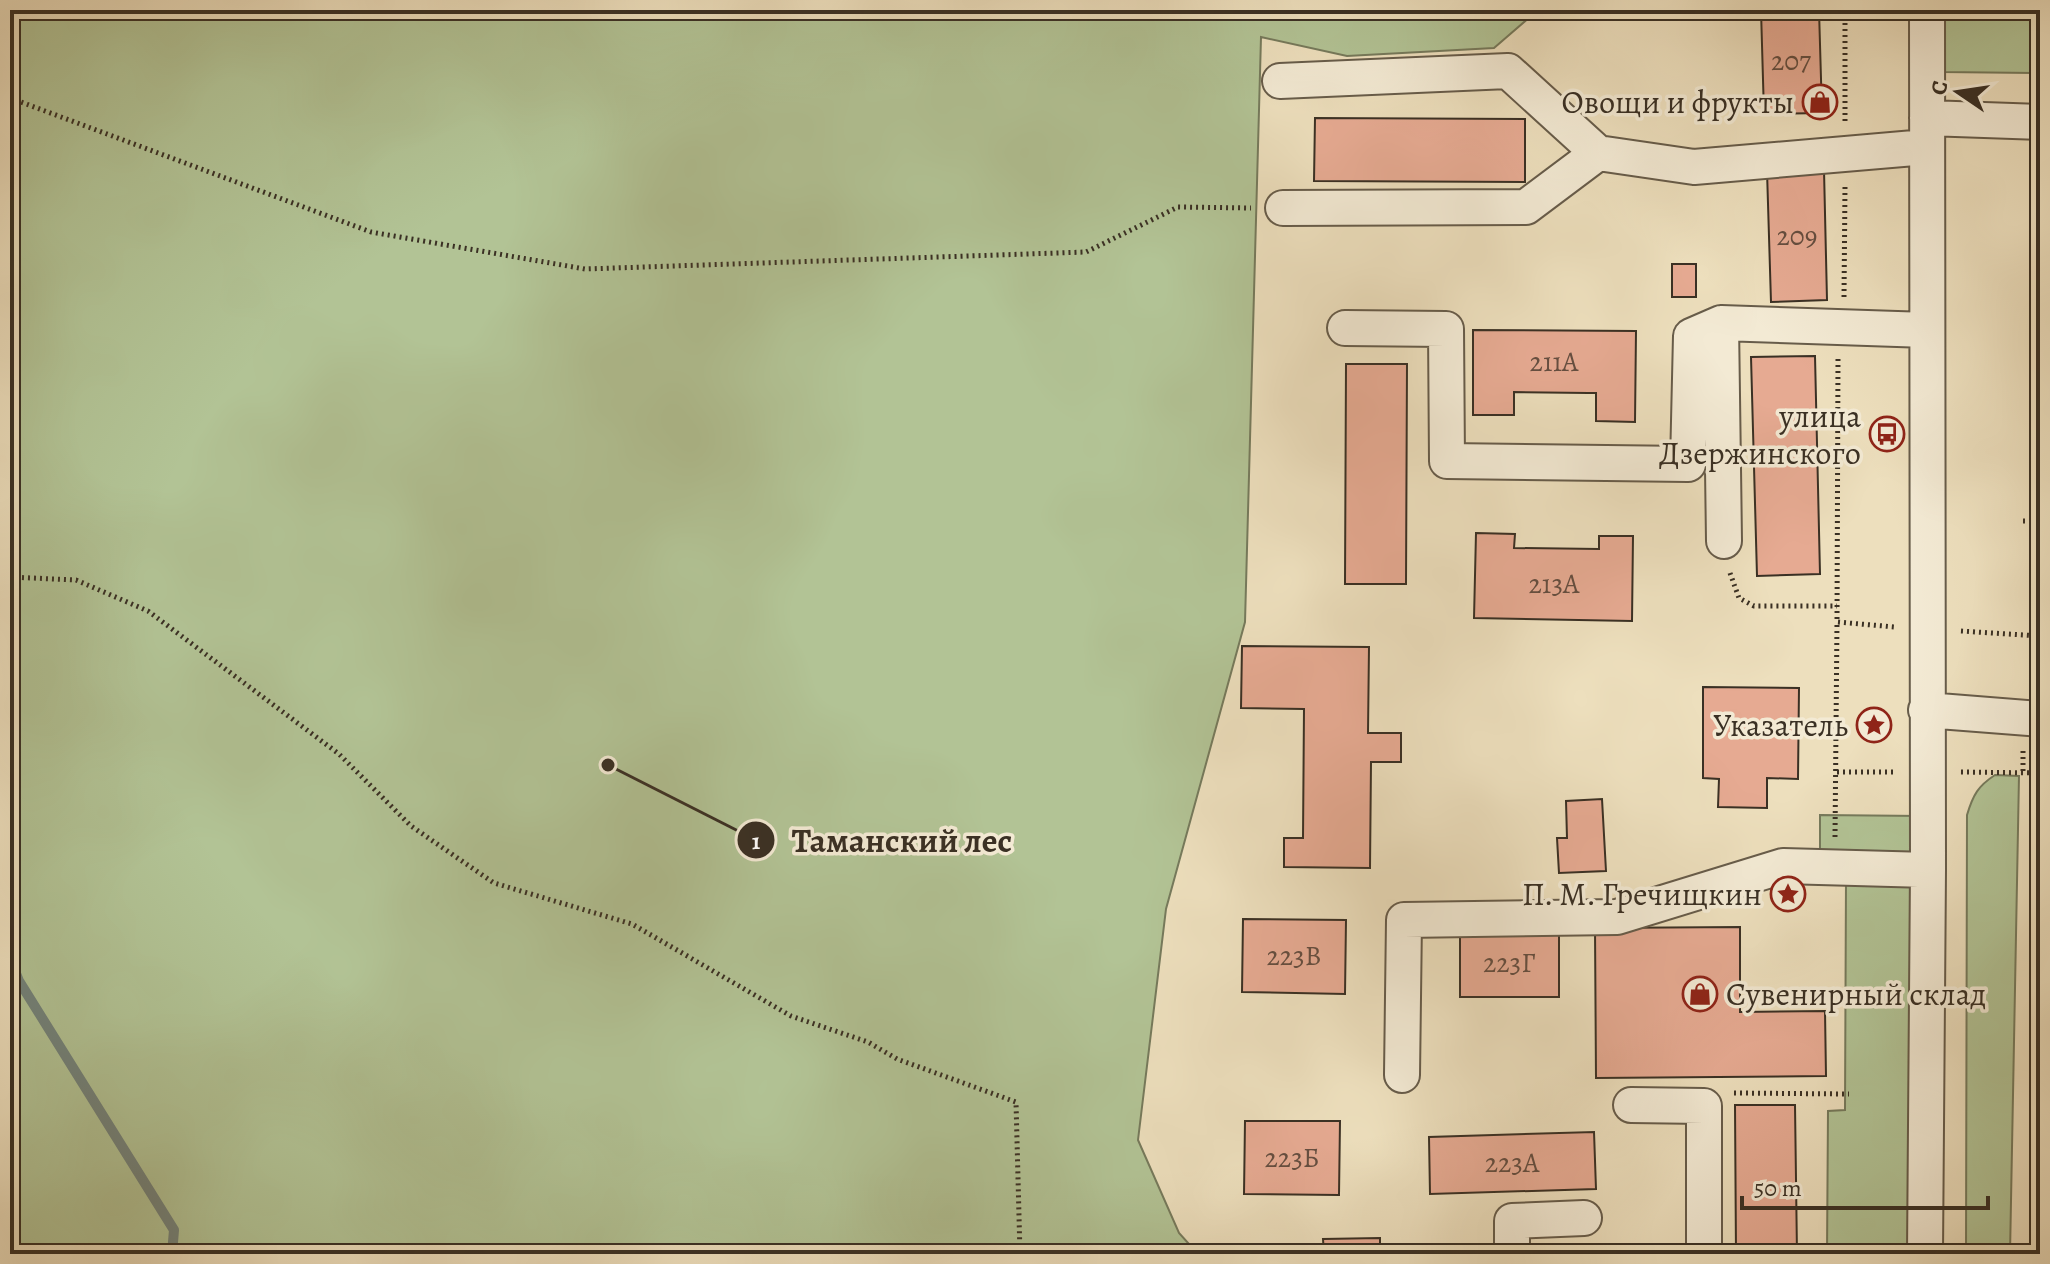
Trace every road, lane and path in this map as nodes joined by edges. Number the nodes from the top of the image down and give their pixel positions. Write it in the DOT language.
graph roads {
  1 [pos="1845,10"];
  2 [pos="1927,10"];
  3 [pos="1280,81"];
  4 [pos="10,98"];
  5 [pos="2040,122"];
  6 [pos="1927,132"];
  7 [pos="1598,153"];
  8 [pos="1845,154"];
  9 [pos="1283,208"];
  10 [pos="1721,323"];
  11 [pos="1841,327"];
  12 [pos="1345,328"];
  13 [pos="1927,330"];
  14 [pos="2023,521"];
  15 [pos="2040,521"];
  16 [pos="1724,541"];
  17 [pos="10,577"];
  18 [pos="1837,606"];
  19 [pos="1837,622"];
  20 [pos="1927,629"];
  21 [pos="2040,636"];
  22 [pos="1926,710"];
  23 [pos="2040,719"];
  24 [pos="2023,749"];
  25 [pos="2023,771"];
  26 [pos="1834,868"];
  27 [pos="1928,870"];
  28 [pos="1402,1075"];
  29 [pos="1849,1094"];
  30 [pos="1631,1105"];
  31 [pos="1704,1106"];
  32 [pos="1584,1218"];
  33 [pos="1512,1238"];
  34 [pos="1020,1254"];
  35 [pos="1704,1254"];
  36 [pos="1925,1254"];
  1 -- 8 [label="path"];
  2 -- 6 [label="street"];
  3 -- 7 [label="street"];
  4 -- 9 [label="path"];
  5 -- 6 [label="street"];
  6 -- 8 [label="street"];
  6 -- 13 [label="street"];
  7 -- 8 [label="street"];
  7 -- 9 [label="street"];
  8 -- 11 [label="path"];
  10 -- 11 [label="street"];
  10 -- 12 [label="street"];
  10 -- 16 [label="street"];
  11 -- 13 [label="street"];
  11 -- 18 [label="path"];
  13 -- 20 [label="street"];
  14 -- 15 [label="path"];
  16 -- 18 [label="path"];
  17 -- 34 [label="path"];
  18 -- 19 [label="path"];
  19 -- 20 [label="path"];
  19 -- 26 [label="path"];
  20 -- 21 [label="path"];
  20 -- 22 [label="street"];
  22 -- 23 [label="street"];
  22 -- 27 [label="street"];
  24 -- 25 [label="path"];
  26 -- 27 [label="street"];
  26 -- 28 [label="street"];
  27 -- 36 [label="street"];
  29 -- 31 [label="path"];
  30 -- 31 [label="street"];
  31 -- 35 [label="street"];
  32 -- 33 [label="street"];
}
